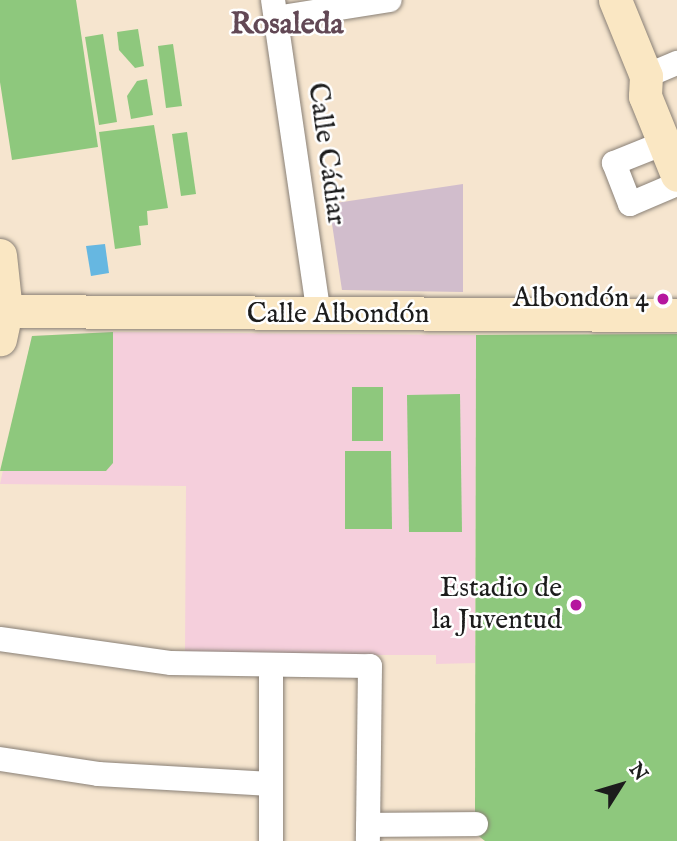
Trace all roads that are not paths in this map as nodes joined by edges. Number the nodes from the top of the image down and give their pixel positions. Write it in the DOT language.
graph roads {
  1 [pos="390,0"];
  2 [pos="615,0"];
  3 [pos="275,9"];
  4 [pos="677,63"];
  5 [pos="646,76"];
  6 [pos="664,143"];
  7 [pos="677,175"];
  8 [pos="677,184"];
  9 [pos="0,255"];
  10 [pos="677,315"];
  11 [pos="319,316"];
  12 [pos="2,321"];
  13 [pos="0,639"];
  14 [pos="271,677"];
  15 [pos="0,759"];
  16 [pos="271,784"];
  17 [pos="476,824"];
  18 [pos="368,833"];
  19 [pos="271,841"];
  1 -- 3 [label="street"];
  2 -- 5 [label="street"];
  3 -- 11 [label="street, Calle Cádiar"];
  4 -- 5 [label="street"];
  5 -- 6 [label="street"];
  6 -- 7 [label="street"];
  6 -- 8 [label="street"];
  9 -- 12 [label="street"];
  10 -- 11 [label="street, Calle Albondón"];
  11 -- 12 [label="street, Calle Albondón"];
  13 -- 18 [label="street"];
  14 -- 16 [label="street"];
  15 -- 16 [label="street"];
  16 -- 19 [label="street"];
  17 -- 18 [label="street"];
}
